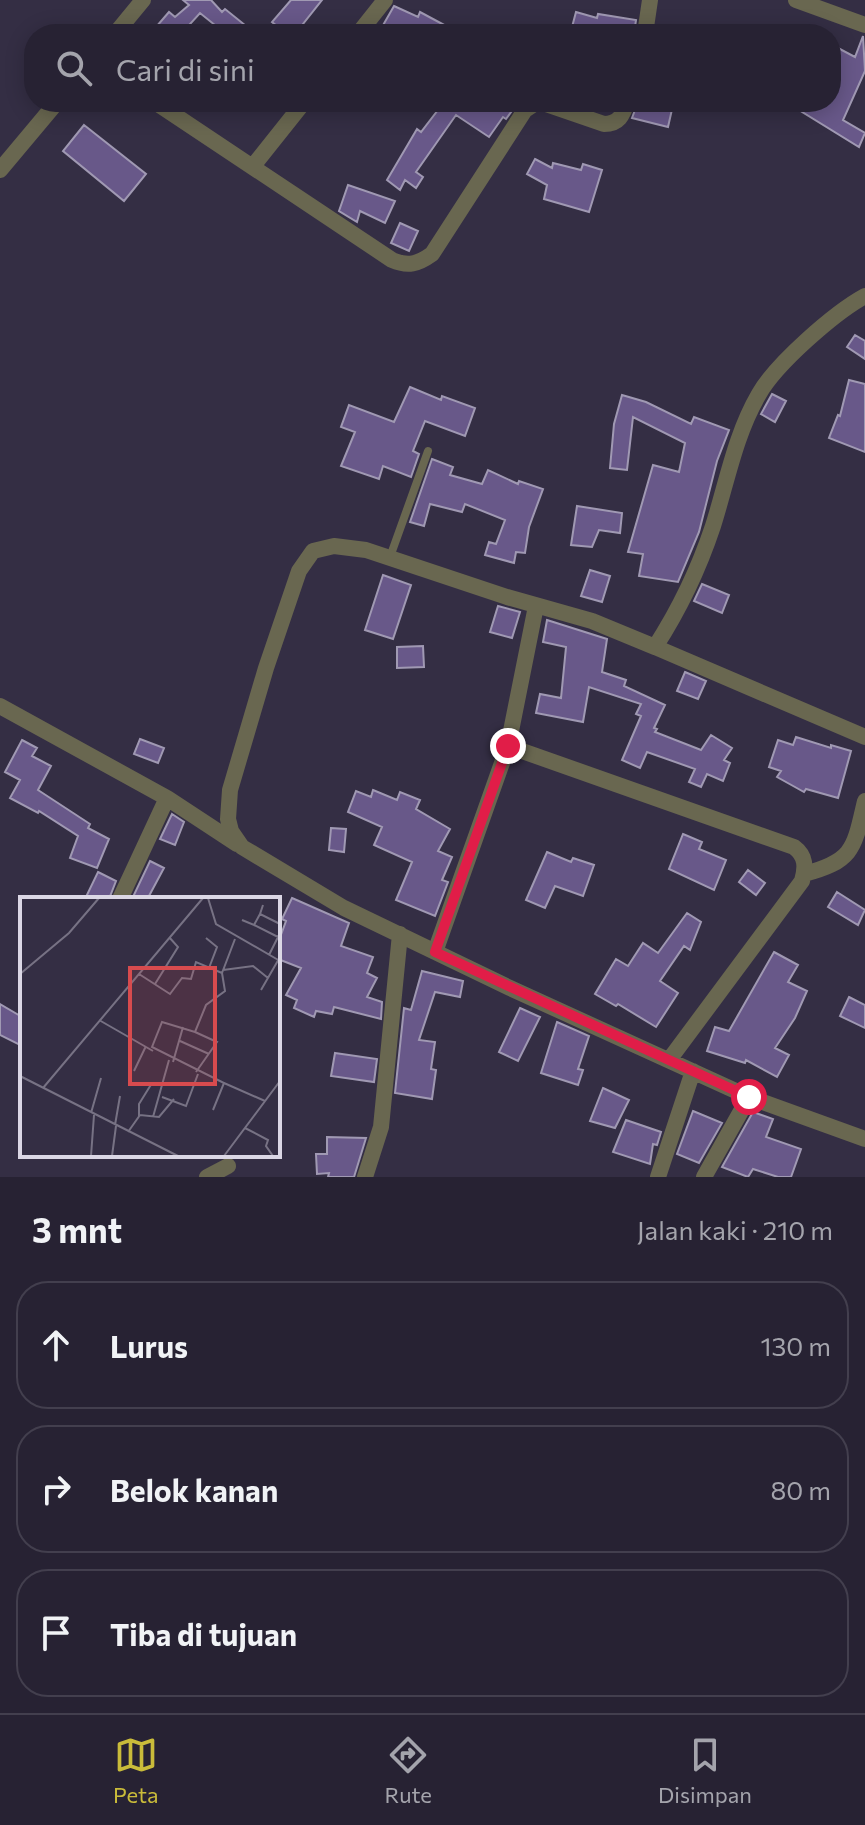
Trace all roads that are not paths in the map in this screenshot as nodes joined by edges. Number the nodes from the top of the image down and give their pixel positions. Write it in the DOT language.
graph roads {
  1 [pos="143,0"];
  2 [pos="385,0"];
  3 [pos="650,0"];
  4 [pos="802,1"];
  5 [pos="123,24"];
  6 [pos="366,24"];
  7 [pos="646,24"];
  8 [pos="865,25"];
  9 [pos="49,112"];
  10 [pos="170,112"];
  11 [pos="296,112"];
  12 [pos="524,112"];
  13 [pos="568,112"];
  14 [pos="623,112"];
  15 [pos="253,166"];
  16 [pos="0,170"];
  17 [pos="865,296"];
  18 [pos="428,451"];
  19 [pos="390,557"];
  20 [pos="536,606"];
  21 [pos="655,647"];
  22 [pos="0,706"];
  23 [pos="865,737"];
  24 [pos="508,746"];
  25 [pos="167,798"];
  26 [pos="865,801"];
  27 [pos="242,847"];
  28 [pos="804,874"];
  29 [pos="121,897"];
  30 [pos="400,934"];
  31 [pos="435,952"];
  32 [pos="669,1060"];
  33 [pos="693,1071"];
  34 [pos="749,1097"];
  35 [pos="865,1139"];
  36 [pos="228,1166"];
  37 [pos="207,1177"];
  38 [pos="365,1177"];
  39 [pos="658,1177"];
  40 [pos="704,1177"];
  1 -- 5 [label="street"];
  2 -- 6 [label="street"];
  3 -- 7 [label="street"];
  4 -- 8 [label="street"];
  9 -- 16 [label="street"];
  10 -- 15 [label="street"];
  11 -- 15 [label="street"];
  12 -- 15 [label="street"];
  13 -- 14 [label="street"];
  17 -- 21 [label="street"];
  18 -- 19 [label="lane"];
  19 -- 20 [label="street"];
  19 -- 27 [label="street"];
  20 -- 21 [label="street"];
  20 -- 24 [label="street"];
  21 -- 23 [label="street"];
  22 -- 25 [label="street"];
  24 -- 28 [label="street"];
  24 -- 31 [label="street"];
  25 -- 27 [label="street"];
  25 -- 29 [label="street"];
  26 -- 28 [label="street"];
  27 -- 30 [label="street"];
  28 -- 32 [label="street"];
  30 -- 31 [label="street"];
  30 -- 38 [label="street"];
  31 -- 32 [label="street"];
  32 -- 33 [label="street"];
  33 -- 34 [label="street"];
  33 -- 39 [label="street"];
  34 -- 35 [label="street"];
  34 -- 40 [label="street"];
  36 -- 37 [label="street"];
}
